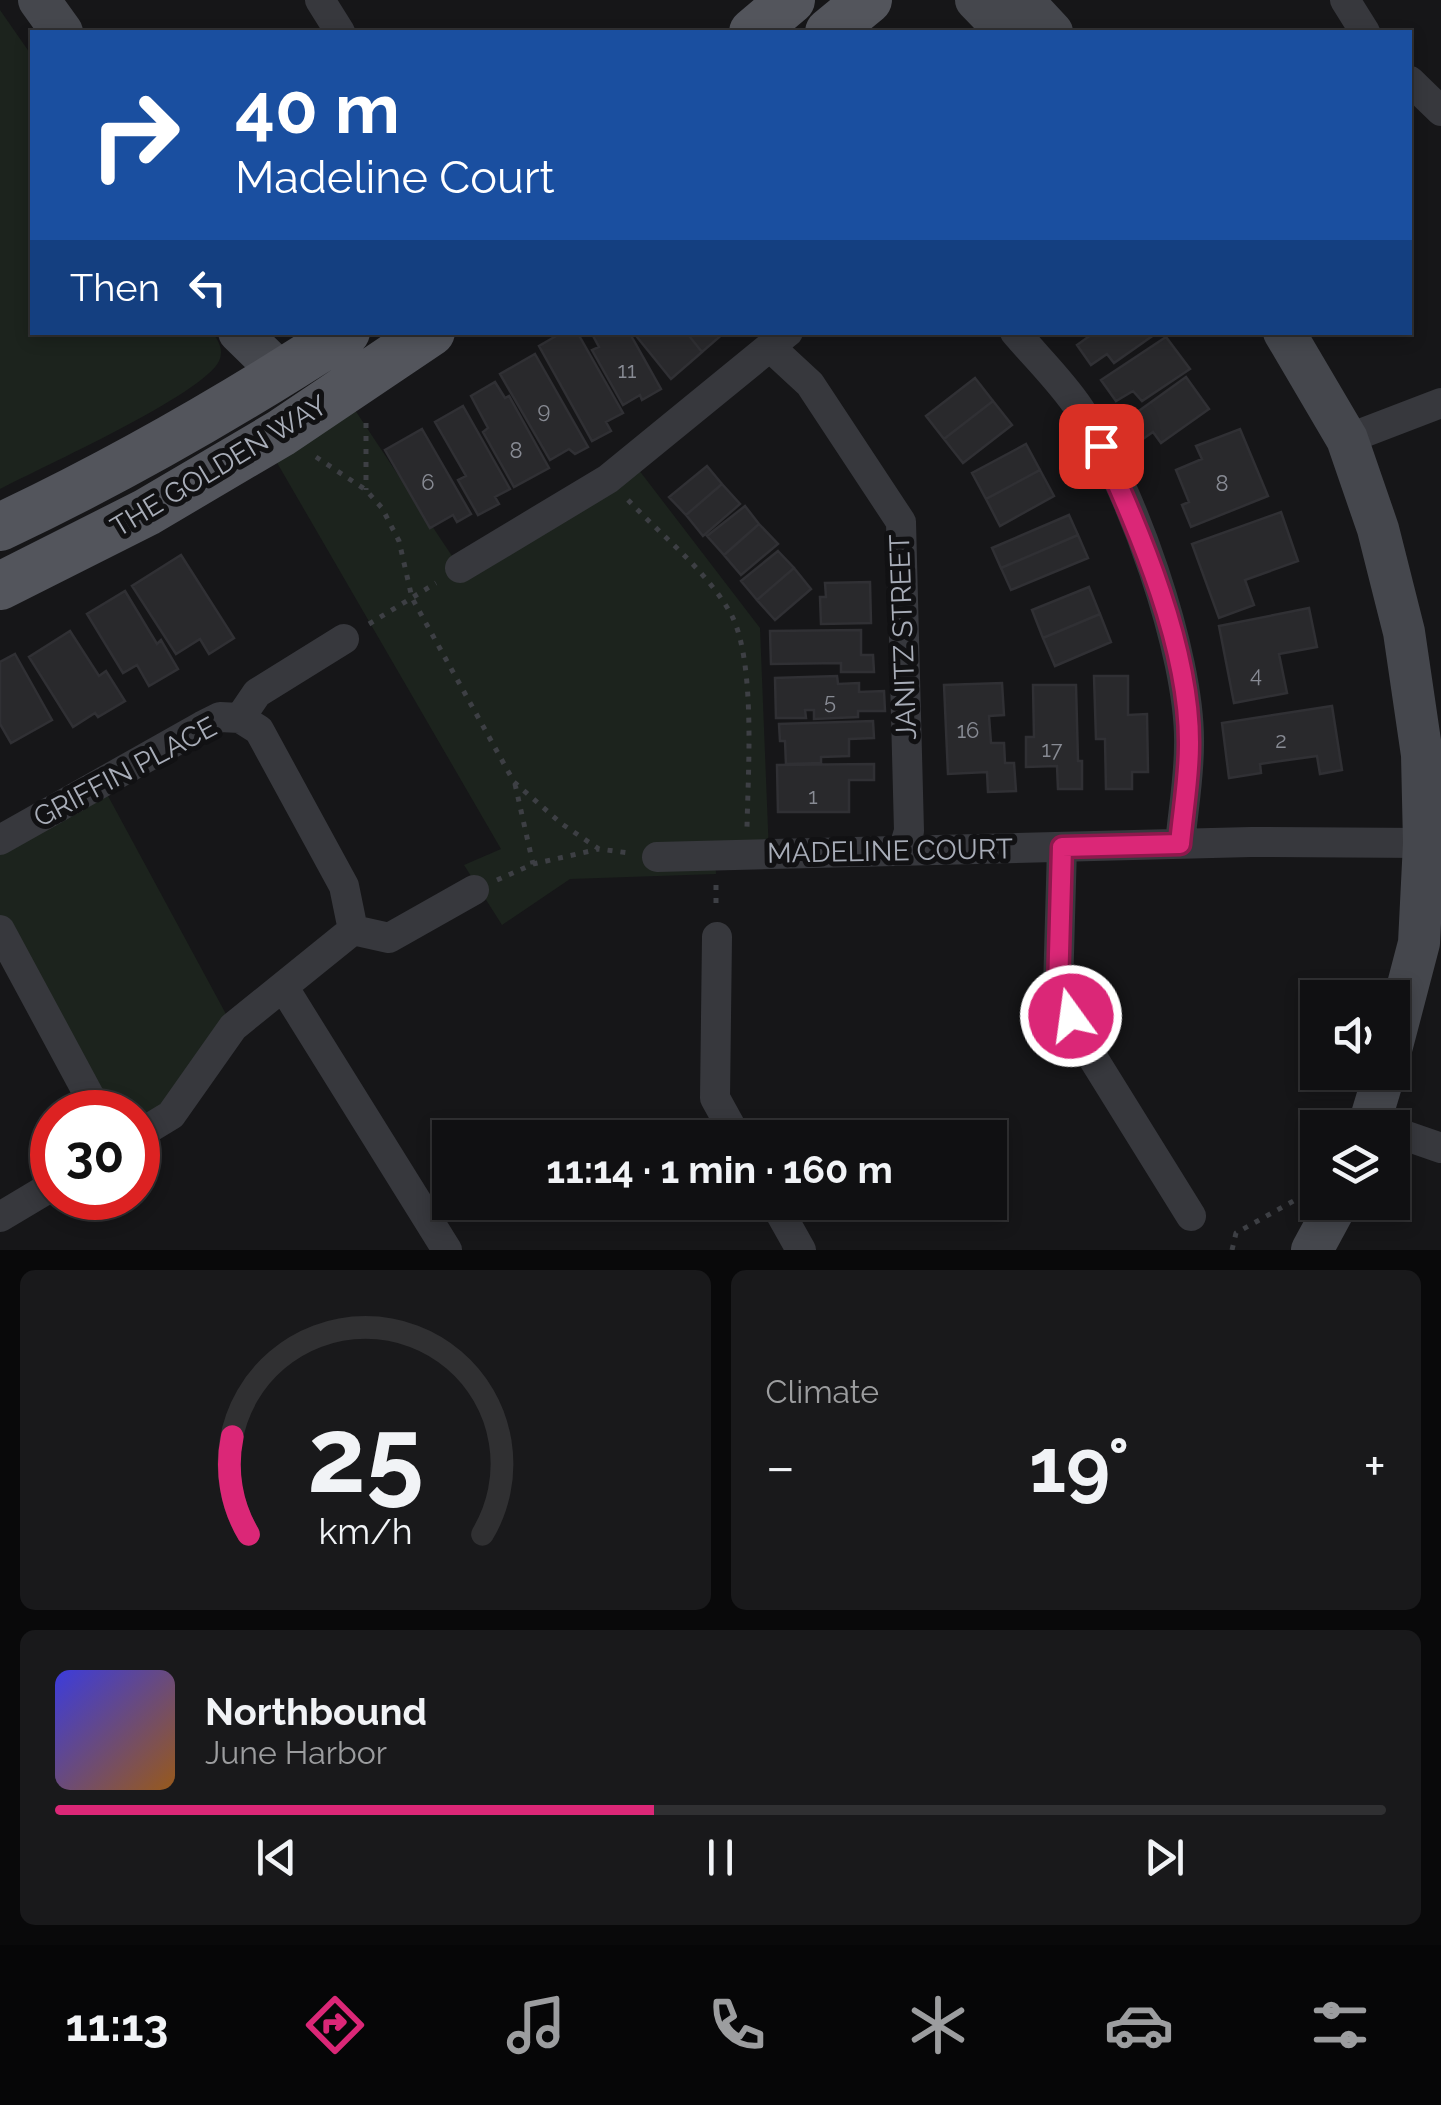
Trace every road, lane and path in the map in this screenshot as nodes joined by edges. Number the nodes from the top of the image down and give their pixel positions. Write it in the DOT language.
graph roads {
  1 [pos="39,0"];
  2 [pos="320,0"];
  3 [pos="790,0"];
  4 [pos="868,0"];
  5 [pos="976,0"];
  6 [pos="1022,0"];
  7 [pos="1346,0"];
  8 [pos="61,30"];
  9 [pos="339,30"];
  10 [pos="755,30"];
  11 [pos="832,30"];
  12 [pos="1005,30"];
  13 [pos="1050,30"];
  14 [pos="1364,30"];
  15 [pos="1412,83"];
  16 [pos="1441,110"];
  17 [pos="244,335"];
  18 [pos="336,335"];
  19 [pos="426,335"];
  20 [pos="1018,335"];
  21 [pos="1286,335"];
  22 [pos="779,340"];
  23 [pos="276,353"];
  24 [pos="384,363"];
  25 [pos="335,398"];
  26 [pos="1441,403"];
  27 [pos="281,433"];
  28 [pos="1346,439"];
  29 [pos="608,479"];
  30 [pos="366,490"];
  31 [pos="0,527"];
  32 [pos="460,568"];
  33 [pos="0,586"];
  34 [pos="412,598"];
  35 [pos="344,639"];
  36 [pos="240,718"];
  37 [pos="514,782"];
  38 [pos="0,840"];
  39 [pos="1424,843"];
  40 [pos="1180,844"];
  41 [pos="1062,847"];
  42 [pos="600,849"];
  43 [pos="903,851"];
  44 [pos="747,855"];
  45 [pos="657,857"];
  46 [pos="532,864"];
  47 [pos="474,890"];
  48 [pos="0,930"];
  49 [pos="716,937"];
  50 [pos="344,939"];
  51 [pos="1409,980"];
  52 [pos="284,988"];
  53 [pos="86,1090"];
  54 [pos="728,1120"];
  55 [pos="160,1122"];
  56 [pos="1410,1138"];
  57 [pos="1441,1148"];
  58 [pos="30,1199"];
  59 [pos="1300,1208"];
  60 [pos="1192,1216"];
  61 [pos="0,1217"];
  62 [pos="784,1220"];
  63 [pos="1315,1220"];
  64 [pos="447,1250"];
  65 [pos="802,1250"];
  66 [pos="1232,1250"];
  67 [pos="1312,1250"];
  1 -- 8 [label="street"];
  2 -- 9 [label="street"];
  3 -- 10 [label="main road"];
  4 -- 11 [label="main road"];
  5 -- 12 [label="street"];
  6 -- 13 [label="street"];
  7 -- 14 [label="street"];
  15 -- 16 [label="street"];
  17 -- 23 [label="street"];
  18 -- 23 [label="main road, THE GOLDEN WAY"];
  19 -- 24 [label="main road, THE GOLDEN WAY"];
  20 -- 40 [label="street"];
  21 -- 28 [label="street"];
  22 -- 29 [label="street"];
  22 -- 43 [label="street, JANITZ STREET"];
  23 -- 24 [label="main road"];
  23 -- 27 [label="main road"];
  23 -- 31 [label="main road, THE GOLDEN WAY"];
  24 -- 25 [label="main road, THE GOLDEN WAY"];
  25 -- 27 [label="main road, THE GOLDEN WAY"];
  25 -- 30 [label="path"];
  26 -- 28 [label="street"];
  27 -- 30 [label="path"];
  27 -- 33 [label="main road, THE GOLDEN WAY"];
  28 -- 39 [label="street"];
  29 -- 32 [label="street"];
  29 -- 44 [label="path"];
  30 -- 34 [label="path"];
  32 -- 34 [label="path"];
  34 -- 35 [label="path"];
  34 -- 37 [label="path"];
  35 -- 36 [label="street, GRIFFIN PLACE"];
  36 -- 38 [label="street, GRIFFIN PLACE"];
  36 -- 50 [label="street"];
  37 -- 42 [label="path"];
  37 -- 46 [label="path"];
  39 -- 40 [label="street, MADELINE COURT"];
  39 -- 51 [label="street"];
  40 -- 41 [label="street, MADELINE COURT"];
  41 -- 43 [label="street, MADELINE COURT"];
  41 -- 60 [label="street"];
  42 -- 45 [label="path"];
  42 -- 46 [label="path"];
  43 -- 44 [label="street, MADELINE COURT"];
  44 -- 45 [label="street, MADELINE COURT"];
  46 -- 47 [label="path"];
  47 -- 50 [label="street"];
  48 -- 53 [label="street"];
  49 -- 54 [label="street"];
  50 -- 52 [label="street"];
  52 -- 55 [label="street"];
  52 -- 64 [label="street"];
  56 -- 57 [label="street"];
  58 -- 61 [label="street"];
  59 -- 66 [label="path"];
  62 -- 65 [label="street"];
  63 -- 67 [label="street"];
}
